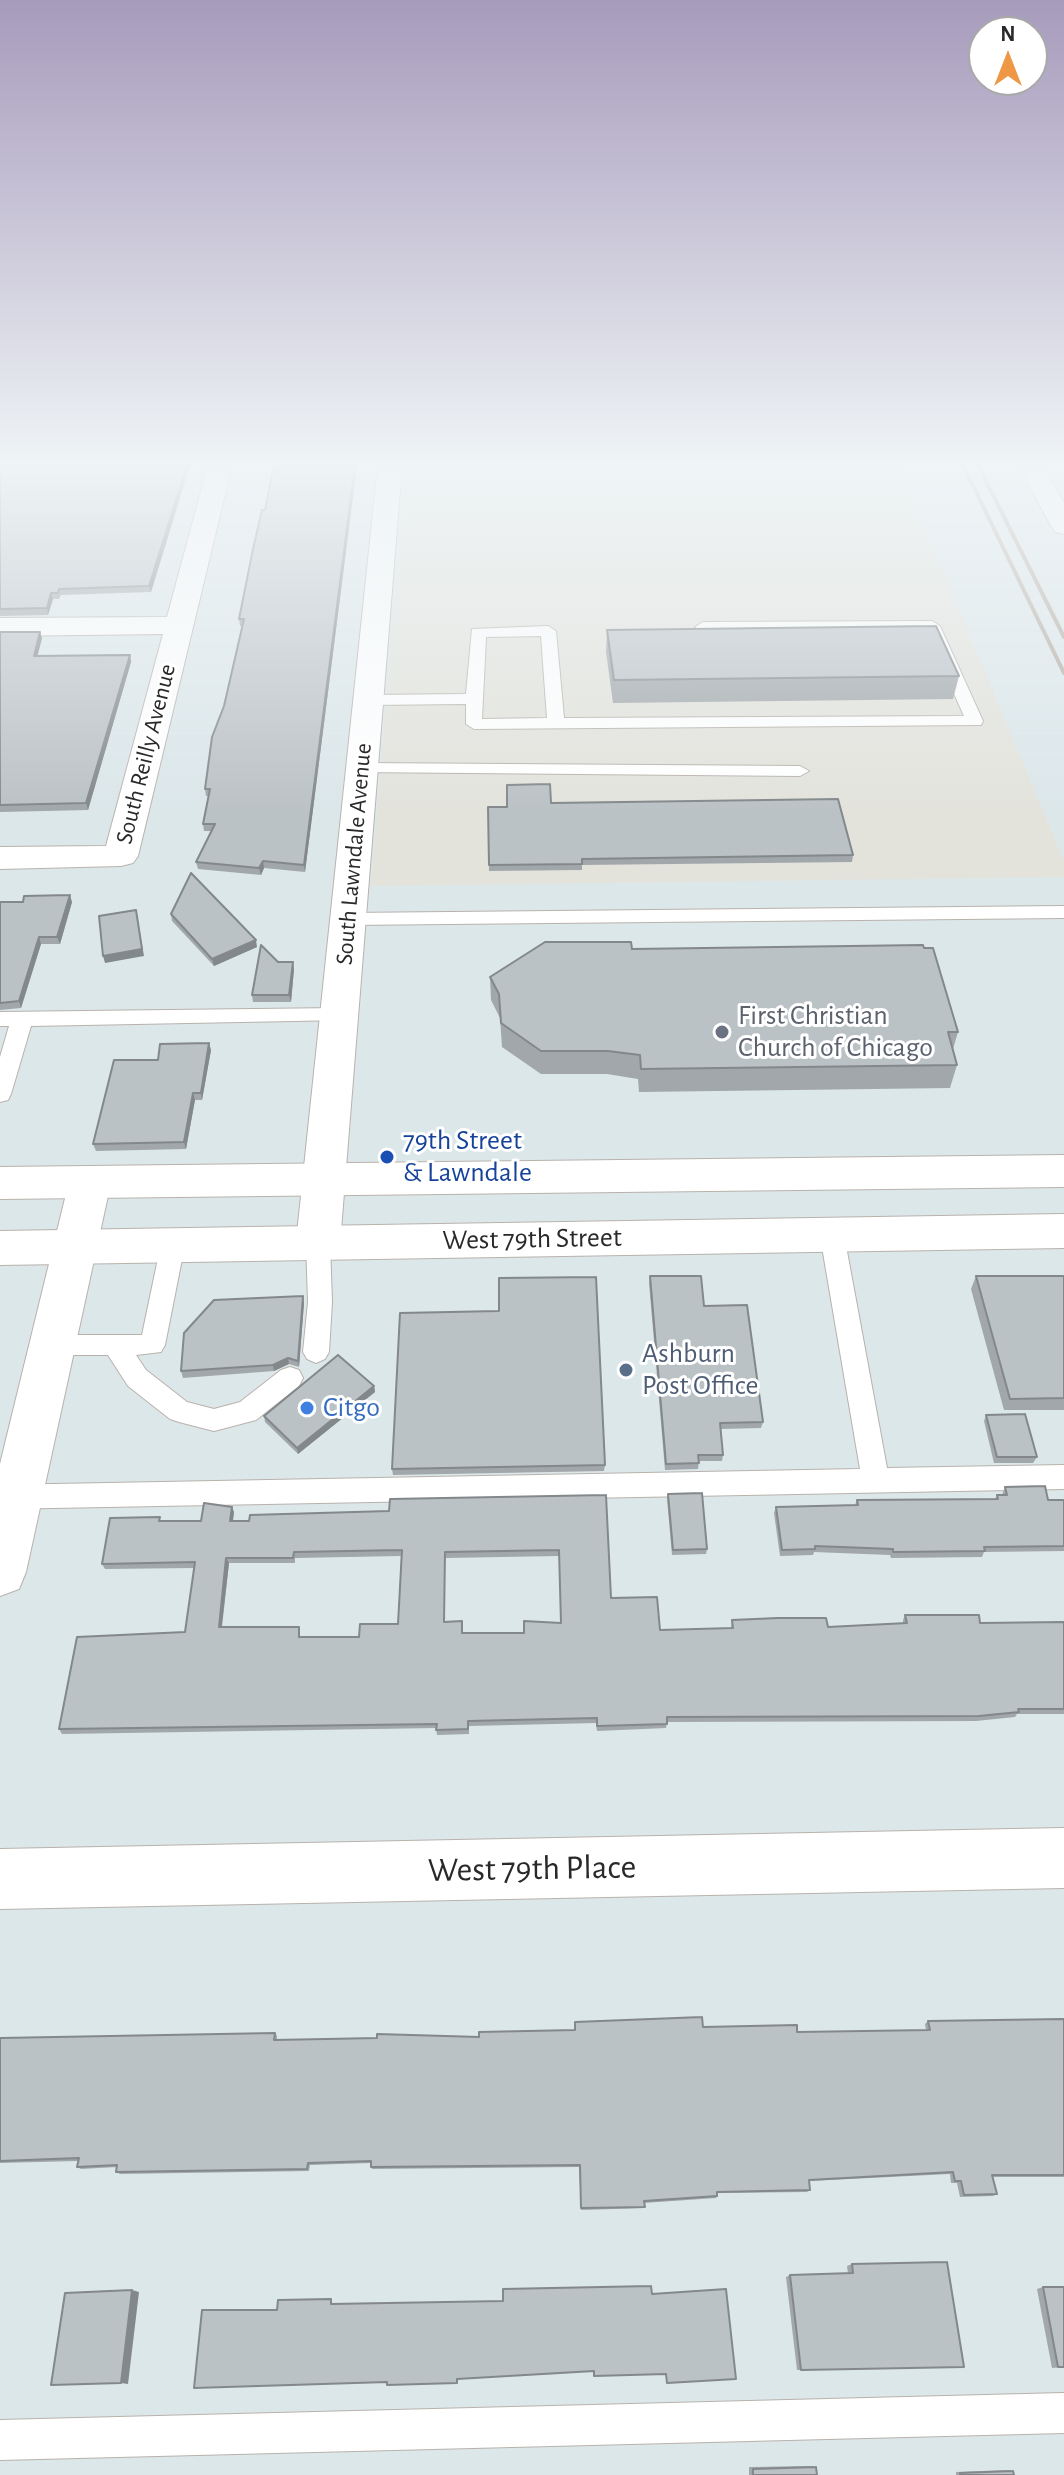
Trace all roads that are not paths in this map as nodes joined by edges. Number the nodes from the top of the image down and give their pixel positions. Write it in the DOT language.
graph roads {
  1 [pos="189,580"];
  2 [pos="379,580"];
  3 [pos="177,625"];
  4 [pos="0,627"];
  5 [pos="703,627"];
  6 [pos="474,699"];
  7 [pos="368,700"];
  8 [pos="556,724"];
  9 [pos="362,768"];
  10 [pos="800,771"];
  11 [pos="0,858"];
  12 [pos="1064,912"];
  13 [pos="347,919"];
  14 [pos="339,1015"];
  15 [pos="11,1019"];
  16 [pos="0,1094"];
  17 [pos="1064,1171"];
  18 [pos="323,1179"];
  19 [pos="90,1182"];
  20 [pos="0,1183"];
  21 [pos="1064,1231"];
  22 [pos="832,1235"];
  23 [pos="318,1243"];
  24 [pos="173,1244"];
  25 [pos="75,1247"];
  26 [pos="0,1248"];
  27 [pos="53,1345"];
  28 [pos="115,1345"];
  29 [pos="316,1352"];
  30 [pos="290,1378"];
  31 [pos="1064,1477"];
  32 [pos="876,1481"];
  33 [pos="9,1497"];
  34 [pos="0,1572"];
  35 [pos="1064,1858"];
  36 [pos="0,1879"];
  37 [pos="1064,2413"];
  38 [pos="0,2440"];
  1 -- 3 [label="street, South Reilly Avenue"];
  2 -- 7 [label="street, South Lawndale Avenue"];
  3 -- 4 [label="street"];
  3 -- 11 [label="street, South Reilly Avenue"];
  5 -- 8 [label="lane"];
  6 -- 7 [label="lane"];
  6 -- 8 [label="lane"];
  6 -- 8 [label="lane"];
  7 -- 9 [label="street, South Lawndale Avenue"];
  9 -- 10 [label="lane"];
  9 -- 13 [label="street, South Lawndale Avenue"];
  12 -- 13 [label="lane"];
  13 -- 14 [label="street, South Lawndale Avenue"];
  14 -- 15 [label="lane"];
  14 -- 18 [label="street, South Lawndale Avenue"];
  15 -- 16 [label="lane"];
  17 -- 18 [label="street"];
  18 -- 19 [label="street"];
  18 -- 23 [label="street, South Lawndale Avenue"];
  19 -- 20 [label="street"];
  19 -- 25 [label="street"];
  21 -- 22 [label="street, West 79th Street"];
  22 -- 23 [label="street, West 79th Street"];
  22 -- 32 [label="lane"];
  23 -- 24 [label="street, West 79th Street"];
  23 -- 29 [label="lane"];
  24 -- 25 [label="street, West 79th Street"];
  24 -- 28 [label="lane"];
  25 -- 26 [label="street, West 79th Street"];
  25 -- 27 [label="street"];
  27 -- 28 [label="lane"];
  27 -- 33 [label="street"];
  28 -- 30 [label="lane"];
  31 -- 32 [label="lane"];
  32 -- 33 [label="lane"];
  33 -- 34 [label="street"];
  35 -- 36 [label="street, West 79th Place"];
  37 -- 38 [label="lane"];
}
